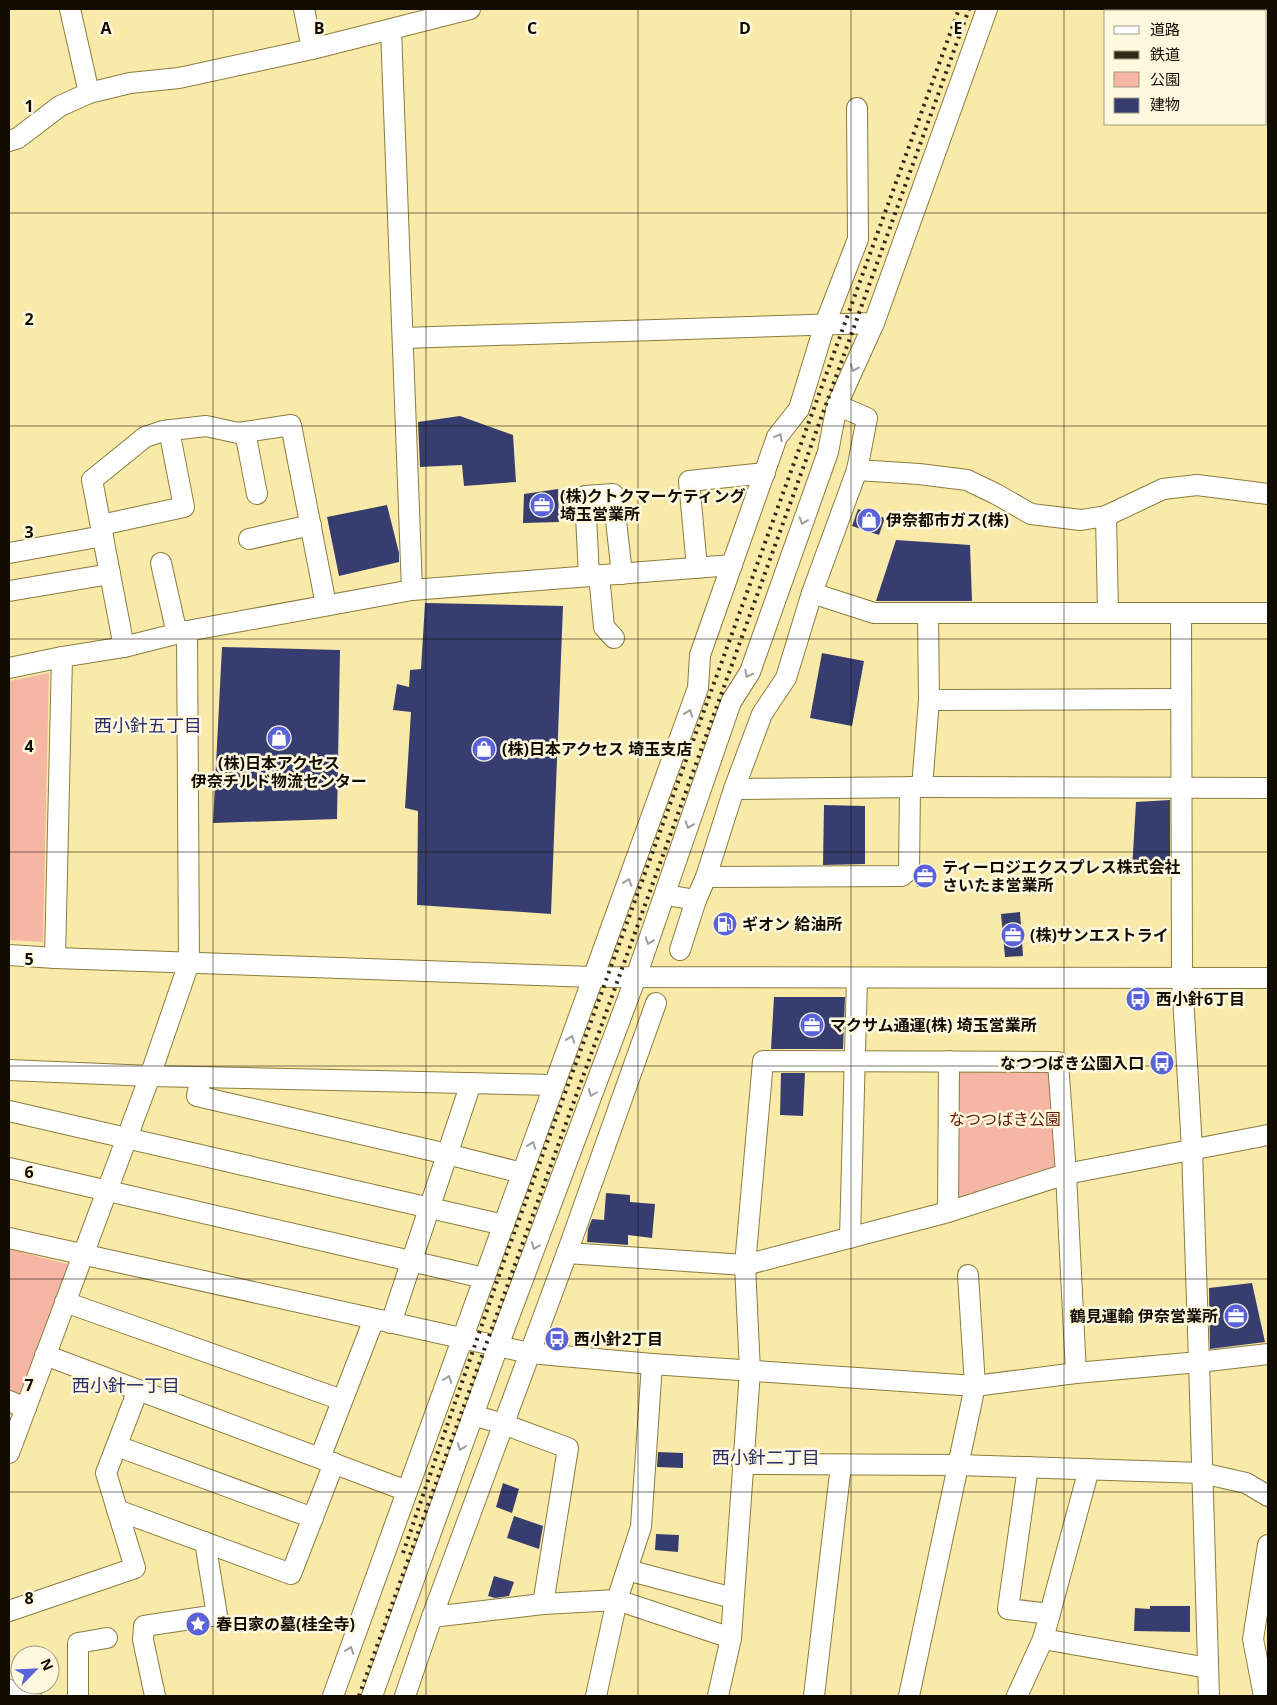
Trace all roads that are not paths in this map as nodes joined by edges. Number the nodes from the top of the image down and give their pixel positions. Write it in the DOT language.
graph roads {
  1 [pos="70,9"];
  2 [pos="304,9"];
  3 [pos="987,9"];
  4 [pos="461,10"];
  5 [pos="391,28"];
  6 [pos="312,49"];
  7 [pos="89,93"];
  8 [pos="857,108"];
  9 [pos="9,141"];
  10 [pos="874,323"];
  11 [pos="825,324"];
  12 [pos="403,338"];
  13 [pos="837,405"];
  14 [pos="169,430"];
  15 [pos="245,432"];
  16 [pos="857,470"];
  17 [pos="765,473"];
  18 [pos="257,494"];
  19 [pos="1268,494"];
  20 [pos="1106,516"];
  21 [pos="311,525"];
  22 [pos="102,531"];
  23 [pos="249,539"];
  24 [pos="9,553"];
  25 [pos="161,563"];
  26 [pos="732,565"];
  27 [pos="697,568"];
  28 [pos="110,574"];
  29 [pos="622,574"];
  30 [pos="594,576"];
  31 [pos="412,590"];
  32 [pos="9,591"];
  33 [pos="812,593"];
  34 [pos="326,605"];
  35 [pos="1108,612"];
  36 [pos="1181,613"];
  37 [pos="1268,613"];
  38 [pos="928,614"];
  39 [pos="182,632"];
  40 [pos="614,638"];
  41 [pos="124,647"];
  42 [pos="62,657"];
  43 [pos="9,668"];
  44 [pos="1181,699"];
  45 [pos="928,700"];
  46 [pos="916,787"];
  47 [pos="1182,788"];
  48 [pos="1268,788"];
  49 [pos="734,789"];
  50 [pos="706,877"];
  51 [pos="666,895"];
  52 [pos="696,900"];
  53 [pos="680,950"];
  54 [pos="9,956"];
  55 [pos="55,958"];
  56 [pos="189,963"];
  57 [pos="593,977"];
  58 [pos="636,977"];
  59 [pos="857,978"];
  60 [pos="1268,978"];
  61 [pos="1182,979"];
  62 [pos="656,1003"];
  63 [pos="855,1060"];
  64 [pos="949,1061"];
  65 [pos="9,1070"];
  66 [pos="150,1076"];
  67 [pos="201,1077"];
  68 [pos="471,1083"];
  69 [pos="554,1085"];
  70 [pos="9,1111"];
  71 [pos="1268,1134"];
  72 [pos="127,1138"];
  73 [pos="1192,1149"];
  74 [pos="447,1154"];
  75 [pos="9,1168"];
  76 [pos="522,1173"];
  77 [pos="1066,1174"];
  78 [pos="107,1190"];
  79 [pos="430,1207"];
  80 [pos="948,1212"];
  81 [pos="504,1225"];
  82 [pos="9,1238"];
  83 [pos="850,1238"];
  84 [pos="566,1253"];
  85 [pos="83,1254"];
  86 [pos="412,1261"];
  87 [pos="746,1265"];
  88 [pos="524,1275"];
  89 [pos="968,1275"];
  90 [pos="484,1278"];
  91 [pos="555,1283"];
  92 [pos="65,1302"];
  93 [pos="382,1321"];
  94 [pos="463,1339"];
  95 [pos="498,1346"];
  96 [pos="529,1353"];
  97 [pos="1268,1354"];
  98 [pos="45,1356"];
  99 [pos="1199,1362"];
  100 [pos="652,1364"];
  101 [pos="750,1371"];
  102 [pos="1076,1373"];
  103 [pos="975,1386"];
  104 [pos="138,1390"];
  105 [pos="342,1400"];
  106 [pos="17,1405"];
  107 [pos="473,1415"];
  108 [pos="503,1424"];
  109 [pos="117,1446"];
  110 [pos="9,1453"];
  111 [pos="327,1460"];
  112 [pos="742,1464"];
  113 [pos="841,1465"];
  114 [pos="958,1465"];
  115 [pos="1028,1467"];
  116 [pos="1089,1469"];
  117 [pos="1202,1473"];
  118 [pos="407,1491"];
  119 [pos="1268,1496"];
  120 [pos="117,1510"];
  121 [pos="313,1518"];
  122 [pos="205,1542"];
  123 [pos="1268,1545"];
  124 [pos="627,1570"];
  125 [pos="733,1598"];
  126 [pos="617,1600"];
  127 [pos="543,1604"];
  128 [pos="9,1611"];
  129 [pos="1050,1614"];
  130 [pos="432,1618"];
  131 [pos="107,1638"];
  132 [pos="731,1638"];
  133 [pos="1044,1638"];
  134 [pos="1208,1668"];
  135 [pos="9,1690"];
  136 [pos="31,1696"];
  137 [pos="78,1696"];
  138 [pos="155,1696"];
  139 [pos="333,1696"];
  140 [pos="372,1696"];
  141 [pos="405,1696"];
  142 [pos="596,1696"];
  143 [pos="718,1696"];
  144 [pos="814,1696"];
  145 [pos="909,1696"];
  146 [pos="1019,1696"];
  147 [pos="1209,1696"];
  148 [pos="1264,1696"];
  1 -- 7 [label="street"];
  2 -- 6 [label="street"];
  3 -- 10 [label="street"];
  4 -- 5 [label="street"];
  5 -- 6 [label="street"];
  5 -- 12 [label="street"];
  6 -- 7 [label="street"];
  7 -- 9 [label="street"];
  8 -- 11 [label="street"];
  10 -- 11 [label="street"];
  10 -- 13 [label="street, one-way"];
  11 -- 12 [label="street"];
  17 -- 11 [label="street, one-way"];
  12 -- 31 [label="street"];
  13 -- 16 [label="street"];
  13 -- 51 [label="street, one-way"];
  14 -- 15 [label="street"];
  14 -- 22 [label="street"];
  14 -- 22 [label="street"];
  15 -- 18 [label="street"];
  15 -- 21 [label="street"];
  16 -- 20 [label="street"];
  16 -- 33 [label="street"];
  17 -- 26 [label="street"];
  17 -- 27 [label="street"];
  19 -- 20 [label="street"];
  20 -- 35 [label="street"];
  21 -- 23 [label="street"];
  21 -- 34 [label="street"];
  22 -- 24 [label="street"];
  22 -- 28 [label="street"];
  25 -- 39 [label="street"];
  26 -- 27 [label="street"];
  57 -- 26 [label="street, one-way"];
  27 -- 29 [label="street"];
  28 -- 32 [label="street"];
  28 -- 41 [label="street"];
  29 -- 30 [label="street"];
  29 -- 30 [label="street"];
  30 -- 31 [label="street"];
  30 -- 40 [label="street"];
  31 -- 34 [label="street"];
  33 -- 38 [label="street"];
  33 -- 49 [label="street"];
  34 -- 39 [label="street"];
  35 -- 36 [label="street"];
  35 -- 38 [label="street"];
  36 -- 37 [label="street"];
  36 -- 44 [label="street"];
  38 -- 45 [label="street"];
  39 -- 41 [label="street"];
  39 -- 56 [label="street"];
  41 -- 42 [label="street"];
  42 -- 43 [label="street"];
  42 -- 55 [label="street"];
  44 -- 45 [label="street"];
  44 -- 47 [label="street"];
  45 -- 46 [label="street"];
  46 -- 47 [label="street"];
  46 -- 49 [label="street"];
  46 -- 50 [label="street"];
  47 -- 48 [label="street"];
  47 -- 61 [label="street"];
  49 -- 50 [label="street"];
  50 -- 52 [label="street"];
  51 -- 52 [label="street"];
  51 -- 58 [label="street, one-way"];
  52 -- 53 [label="street"];
  54 -- 55 [label="street"];
  55 -- 56 [label="street"];
  56 -- 57 [label="street"];
  56 -- 66 [label="street"];
  57 -- 58 [label="street"];
  69 -- 57 [label="street, one-way"];
  58 -- 59 [label="street"];
  58 -- 88 [label="street, one-way"];
  59 -- 61 [label="street"];
  59 -- 63 [label="street"];
  60 -- 61 [label="street"];
  61 -- 73 [label="street"];
  62 -- 84 [label="street"];
  63 -- 64 [label="street"];
  63 -- 83 [label="street"];
  63 -- 87 [label="street"];
  64 -- 77 [label="street"];
  64 -- 80 [label="street"];
  65 -- 66 [label="street"];
  66 -- 67 [label="street"];
  66 -- 72 [label="street"];
  67 -- 68 [label="street"];
  67 -- 74 [label="street"];
  68 -- 69 [label="street"];
  68 -- 74 [label="street"];
  76 -- 69 [label="street, one-way"];
  70 -- 72 [label="street"];
  71 -- 73 [label="street"];
  72 -- 78 [label="street"];
  72 -- 79 [label="street"];
  73 -- 77 [label="street"];
  73 -- 99 [label="street"];
  74 -- 76 [label="street"];
  74 -- 79 [label="street"];
  75 -- 78 [label="street"];
  76 -- 81 [label="street"];
  77 -- 80 [label="street"];
  77 -- 102 [label="street"];
  78 -- 85 [label="street"];
  78 -- 86 [label="street"];
  79 -- 81 [label="street"];
  79 -- 86 [label="street"];
  80 -- 83 [label="street"];
  81 -- 90 [label="street"];
  82 -- 85 [label="street"];
  83 -- 87 [label="street"];
  84 -- 87 [label="street"];
  84 -- 91 [label="street"];
  85 -- 92 [label="street"];
  85 -- 93 [label="street"];
  86 -- 90 [label="street"];
  86 -- 93 [label="street"];
  87 -- 101 [label="street"];
  88 -- 91 [label="street"];
  88 -- 95 [label="street"];
  89 -- 103 [label="street"];
  90 -- 94 [label="street"];
  91 -- 96 [label="street"];
  92 -- 98 [label="street"];
  92 -- 105 [label="street"];
  93 -- 94 [label="street"];
  93 -- 105 [label="street"];
  94 -- 95 [label="street"];
  118 -- 94 [label="street, one-way"];
  95 -- 96 [label="street"];
  95 -- 107 [label="street"];
  96 -- 100 [label="street"];
  96 -- 108 [label="street"];
  97 -- 99 [label="street"];
  98 -- 104 [label="street"];
  98 -- 106 [label="street"];
  99 -- 102 [label="street"];
  99 -- 117 [label="street"];
  100 -- 101 [label="street"];
  100 -- 124 [label="street"];
  101 -- 103 [label="street"];
  101 -- 112 [label="street"];
  102 -- 103 [label="street"];
  103 -- 114 [label="street"];
  104 -- 109 [label="street"];
  104 -- 111 [label="street"];
  105 -- 111 [label="street"];
  106 -- 110 [label="street"];
  107 -- 108 [label="street"];
  107 -- 140 [label="street, one-way"];
  108 -- 127 [label="street"];
  108 -- 130 [label="street"];
  109 -- 120 [label="street"];
  109 -- 121 [label="street"];
  111 -- 118 [label="street"];
  111 -- 121 [label="street"];
  112 -- 113 [label="street"];
  112 -- 125 [label="street"];
  113 -- 114 [label="street"];
  113 -- 144 [label="street"];
  114 -- 115 [label="street"];
  114 -- 145 [label="street"];
  115 -- 116 [label="street"];
  115 -- 129 [label="street"];
  116 -- 117 [label="street"];
  116 -- 129 [label="street"];
  117 -- 119 [label="street"];
  117 -- 134 [label="street"];
  139 -- 118 [label="street, one-way"];
  120 -- 122 [label="street"];
  120 -- 128 [label="street"];
  121 -- 122 [label="street"];
  122 -- 138 [label="street"];
  123 -- 148 [label="street"];
  124 -- 125 [label="street"];
  124 -- 126 [label="street"];
  125 -- 132 [label="street"];
  126 -- 127 [label="street"];
  126 -- 132 [label="street"];
  126 -- 142 [label="street"];
  127 -- 130 [label="street"];
  129 -- 133 [label="street"];
  130 -- 141 [label="street"];
  131 -- 137 [label="street"];
  132 -- 143 [label="street"];
  133 -- 134 [label="street"];
  133 -- 146 [label="street"];
  134 -- 147 [label="street"];
  135 -- 136 [label="street"];
}
